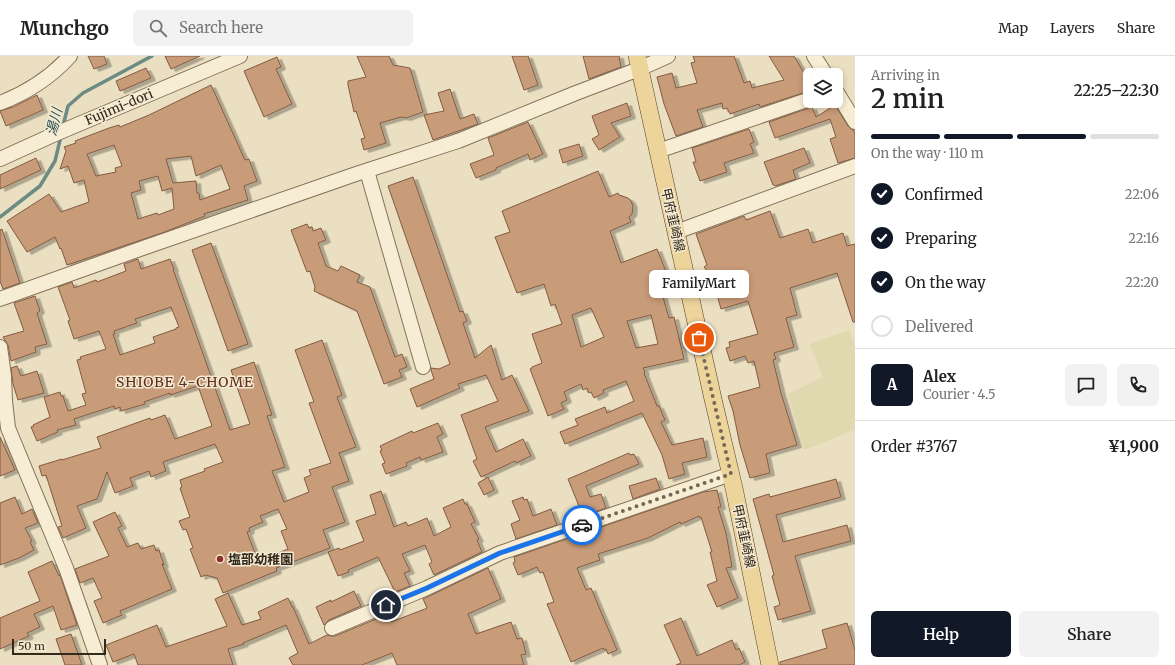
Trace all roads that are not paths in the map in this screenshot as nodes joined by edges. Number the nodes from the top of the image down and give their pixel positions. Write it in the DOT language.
graph roads {
  1 [pos="70,56"];
  2 [pos="240,56"];
  3 [pos="668,56"];
  4 [pos="814,56"];
  5 [pos="638,62"];
  6 [pos="822,68"];
  7 [pos="803,102"];
  8 [pos="843,102"];
  9 [pos="0,103"];
  10 [pos="855,122"];
  11 [pos="658,151"];
  12 [pos="0,159"];
  13 [pos="855,166"];
  14 [pos="367,171"];
  15 [pos="676,232"];
  16 [pos="0,299"];
  17 [pos="0,347"];
  18 [pos="423,367"];
  19 [pos="731,474"];
  20 [pos="332,628"];
  21 [pos="100,665"];
  22 [pos="770,665"];
  1 -- 9 [label="street"];
  2 -- 12 [label="street, Fujimi-dori"];
  3 -- 5 [label="street"];
  4 -- 6 [label="street"];
  5 -- 11 [label="main road, 甲府韮崎線"];
  5 -- 14 [label="street"];
  7 -- 11 [label="street"];
  8 -- 10 [label="street"];
  11 -- 15 [label="main road, 甲府韮崎線"];
  13 -- 15 [label="street"];
  14 -- 16 [label="street"];
  14 -- 18 [label="street"];
  15 -- 19 [label="main road, 甲府韮崎線"];
  17 -- 21 [label="street"];
  19 -- 20 [label="street"];
  19 -- 22 [label="main road, 甲府韮崎線"];
}
